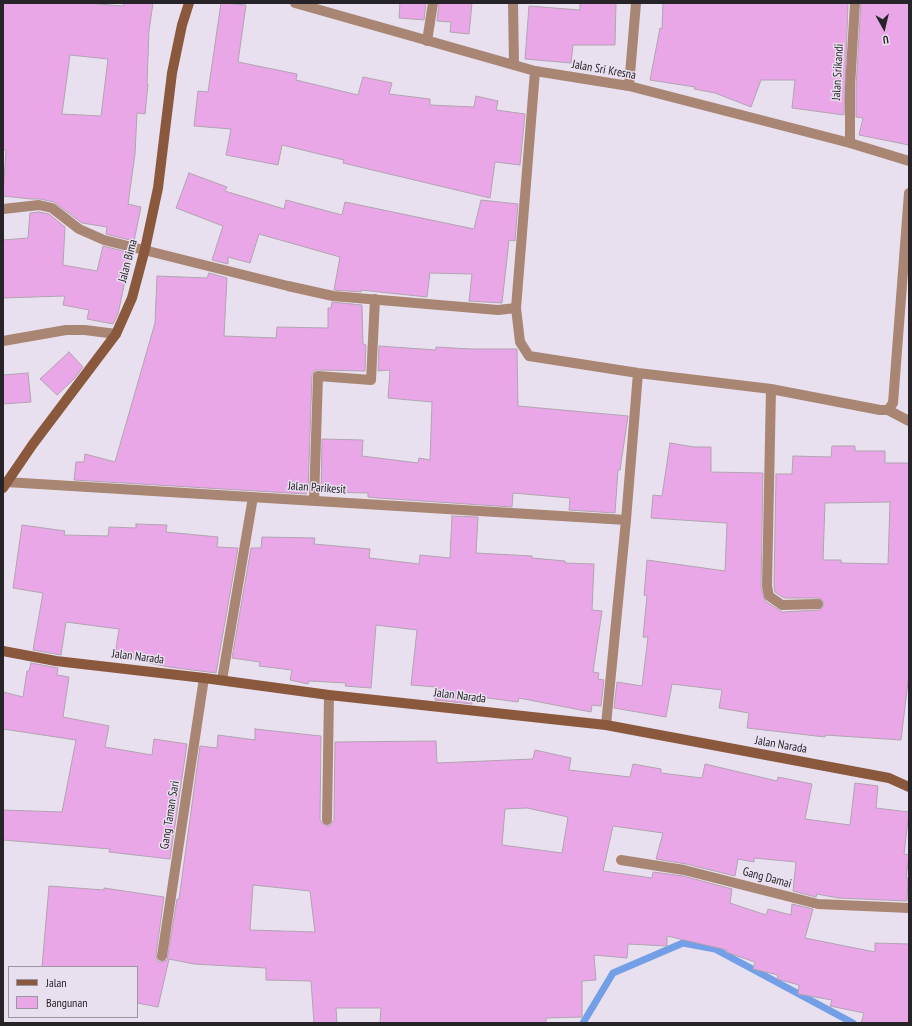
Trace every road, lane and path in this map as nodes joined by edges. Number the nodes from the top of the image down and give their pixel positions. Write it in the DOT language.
graph roads {
  1 [pos="189,3"];
  2 [pos="295,3"];
  3 [pos="434,3"];
  4 [pos="513,3"];
  5 [pos="636,3"];
  6 [pos="855,3"];
  7 [pos="427,41"];
  8 [pos="514,65"];
  9 [pos="535,71"];
  10 [pos="628,86"];
  11 [pos="850,142"];
  12 [pos="909,160"];
  13 [pos="909,193"];
  14 [pos="3,209"];
  15 [pos="145,249"];
  16 [pos="375,300"];
  17 [pos="516,308"];
  18 [pos="116,334"];
  19 [pos="3,341"];
  20 [pos="638,373"];
  21 [pos="771,389"];
  22 [pos="888,410"];
  23 [pos="909,420"];
  24 [pos="4,485"];
  25 [pos="253,497"];
  26 [pos="314,501"];
  27 [pos="626,520"];
  28 [pos="818,604"];
  29 [pos="3,651"];
  30 [pos="204,678"];
  31 [pos="222,680"];
  32 [pos="329,695"];
  33 [pos="606,725"];
  34 [pos="909,787"];
  35 [pos="327,820"];
  36 [pos="621,860"];
  37 [pos="909,908"];
  38 [pos="162,956"];
  1 -- 15 [label="main road, Jalan Bima"];
  2 -- 7 [label="street, Jalan Sri Kresna"];
  3 -- 7 [label="street"];
  4 -- 8 [label="street"];
  5 -- 10 [label="street"];
  6 -- 11 [label="street, Jalan Srikandi"];
  7 -- 8 [label="street, Jalan Sri Kresna"];
  8 -- 9 [label="street, Jalan Sri Kresna"];
  9 -- 10 [label="street, Jalan Sri Kresna"];
  9 -- 17 [label="street"];
  10 -- 11 [label="street, Jalan Sri Kresna"];
  11 -- 12 [label="street, Jalan Sri Kresna"];
  13 -- 22 [label="street"];
  14 -- 15 [label="street"];
  15 -- 16 [label="street"];
  15 -- 18 [label="main road, Jalan Bima"];
  16 -- 17 [label="street"];
  16 -- 26 [label="street"];
  17 -- 20 [label="street"];
  18 -- 19 [label="street"];
  18 -- 24 [label="main road, Jalan Bima"];
  20 -- 21 [label="street"];
  20 -- 27 [label="street"];
  21 -- 22 [label="street"];
  21 -- 28 [label="street"];
  22 -- 23 [label="street"];
  24 -- 25 [label="street, Jalan Parikesit"];
  25 -- 26 [label="street, Jalan Parikesit"];
  25 -- 31 [label="street"];
  26 -- 27 [label="street, Jalan Parikesit"];
  27 -- 33 [label="street"];
  29 -- 30 [label="main road, Jalan Narada"];
  30 -- 31 [label="main road, Jalan Narada"];
  30 -- 38 [label="street, Gang Taman Sari"];
  31 -- 32 [label="main road, Jalan Narada"];
  32 -- 33 [label="main road, Jalan Narada"];
  32 -- 35 [label="street"];
  33 -- 34 [label="main road, Jalan Narada"];
  36 -- 37 [label="street, Gang Damai"];
}
